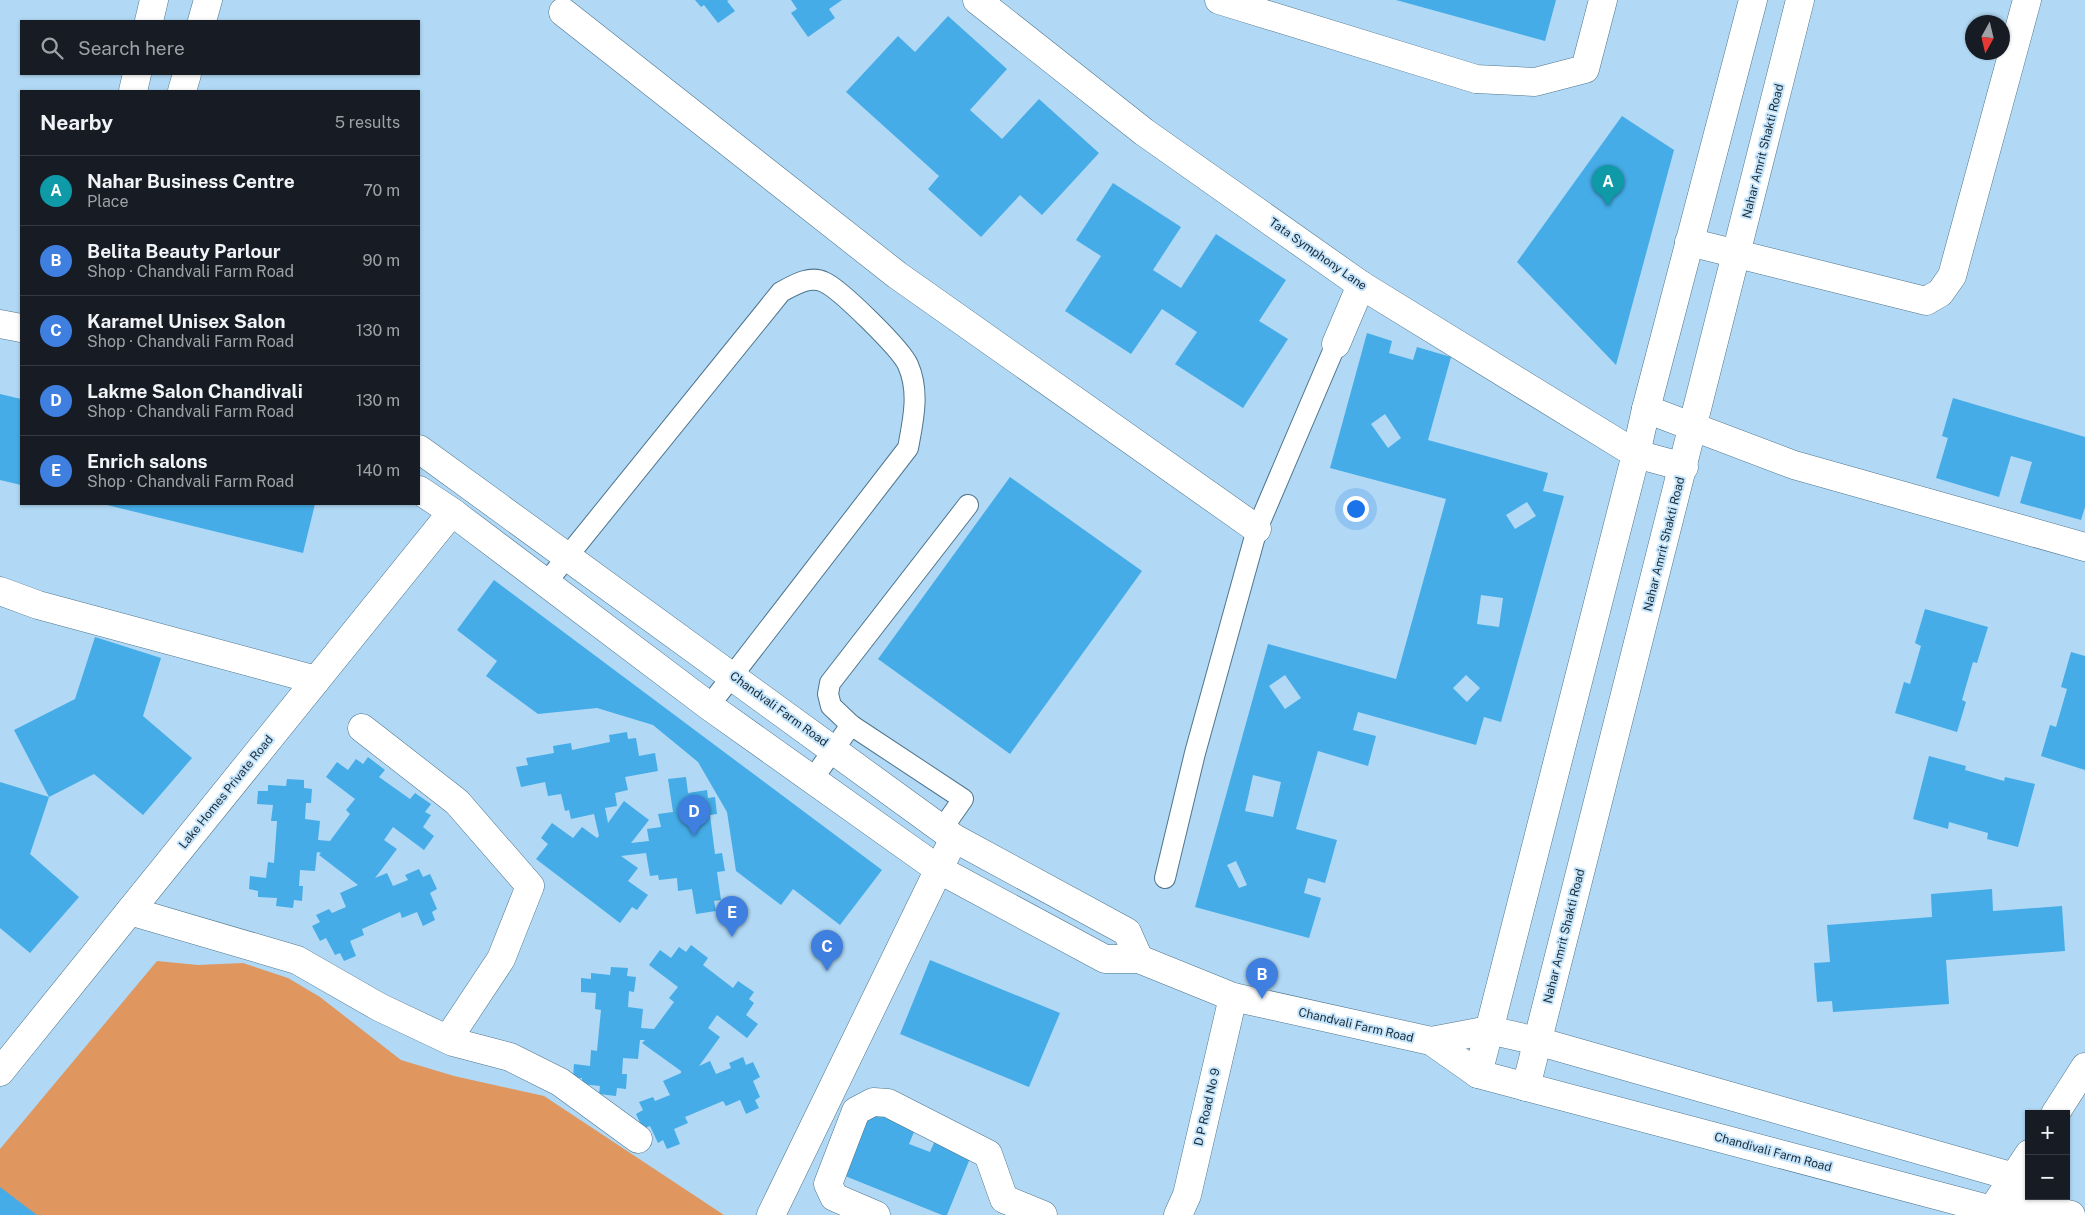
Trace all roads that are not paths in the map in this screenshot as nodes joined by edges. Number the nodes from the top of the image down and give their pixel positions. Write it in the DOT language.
graph roads {
  1 [pos="154,0"];
  2 [pos="208,0"];
  3 [pos="977,0"];
  4 [pos="1219,0"];
  5 [pos="1603,0"];
  6 [pos="1753,0"];
  7 [pos="1800,0"];
  8 [pos="2027,0"];
  9 [pos="563,12"];
  10 [pos="149,20"];
  11 [pos="202,20"];
  12 [pos="137,75"];
  13 [pos="187,75"];
  14 [pos="133,90"];
  15 [pos="182,90"];
  16 [pos="1690,242"];
  17 [pos="1737,255"];
  18 [pos="1361,285"];
  19 [pos="0,324"];
  20 [pos="20,328"];
  21 [pos="1336,344"];
  22 [pos="1646,409"];
  23 [pos="1694,427"];
  24 [pos="420,450"];
  25 [pos="1636,454"];
  26 [pos="1684,467"];
  27 [pos="420,491"];
  28 [pos="968,505"];
  29 [pos="452,512"];
  30 [pos="1257,529"];
  31 [pos="2085,547"];
  32 [pos="568,557"];
  33 [pos="546,583"];
  34 [pos="0,591"];
  35 [pos="732,674"];
  36 [pos="316,680"];
  37 [pos="709,706"];
  38 [pos="851,725"];
  39 [pos="362,728"];
  40 [pos="834,750"];
  41 [pos="812,780"];
  42 [pos="948,833"];
  43 [pos="938,869"];
  44 [pos="1165,878"];
  45 [pos="130,911"];
  46 [pos="1139,959"];
  47 [pos="1233,997"];
  48 [pos="1489,1030"];
  49 [pos="448,1039"];
  50 [pos="1431,1041"];
  51 [pos="1538,1041"];
  52 [pos="2085,1068"];
  53 [pos="0,1072"];
  54 [pos="1478,1074"];
  55 [pos="1526,1087"];
  56 [pos="2058,1110"];
  57 [pos="638,1139"];
  58 [pos="2029,1155"];
  59 [pos="2021,1183"];
  60 [pos="2056,1208"];
  61 [pos="1992,1210"];
  62 [pos="771,1215"];
  63 [pos="876,1215"];
  64 [pos="1043,1215"];
  65 [pos="1178,1215"];
  1 -- 10 [label="street"];
  2 -- 11 [label="street"];
  3 -- 18 [label="street, Tata Symphony Lane"];
  4 -- 5 [label="street"];
  6 -- 16 [label="street"];
  7 -- 17 [label="street, Nahar Amrit Shakti Road"];
  8 -- 17 [label="street"];
  9 -- 30 [label="street"];
  12 -- 14 [label="street"];
  13 -- 15 [label="street"];
  16 -- 17 [label="street"];
  16 -- 22 [label="street"];
  17 -- 23 [label="street, Nahar Amrit Shakti Road"];
  18 -- 21 [label="street"];
  18 -- 25 [label="street, Tata Symphony Lane"];
  19 -- 20 [label="street"];
  21 -- 30 [label="lane"];
  22 -- 23 [label="street"];
  22 -- 25 [label="street"];
  23 -- 26 [label="street, Nahar Amrit Shakti Road"];
  23 -- 31 [label="street"];
  24 -- 32 [label="street, Chandvali Farm Road"];
  25 -- 26 [label="street, Tata Symphony Lane"];
  25 -- 48 [label="street"];
  26 -- 51 [label="street, Nahar Amrit Shakti Road"];
  27 -- 29 [label="street, Chandvali Farm Road"];
  28 -- 38 [label="lane"];
  29 -- 33 [label="street, Chandvali Farm Road"];
  29 -- 36 [label="street, Lake Homes Private Road"];
  30 -- 44 [label="lane"];
  32 -- 33 [label="lane"];
  32 -- 35 [label="street, Chandvali Farm Road"];
  32 -- 35 [label="lane"];
  33 -- 37 [label="street, Chandvali Farm Road"];
  34 -- 36 [label="street"];
  35 -- 37 [label="lane"];
  35 -- 40 [label="street, Chandvali Farm Road"];
  36 -- 45 [label="street, Lake Homes Private Road"];
  37 -- 41 [label="street, Chandvali Farm Road"];
  38 -- 40 [label="lane"];
  38 -- 42 [label="lane"];
  39 -- 49 [label="street"];
  40 -- 41 [label="lane"];
  40 -- 42 [label="street, Chandvali Farm Road"];
  41 -- 43 [label="street, Chandvali Farm Road"];
  42 -- 43 [label="street"];
  42 -- 46 [label="street, Chandvali Farm Road"];
  43 -- 46 [label="street, Chandvali Farm Road"];
  43 -- 62 [label="street"];
  45 -- 49 [label="street"];
  45 -- 53 [label="street, Lake Homes Private Road"];
  46 -- 47 [label="street, Chandvali Farm Road"];
  47 -- 50 [label="street, Chandvali Farm Road"];
  47 -- 65 [label="street, D P Road No 9"];
  48 -- 50 [label="street"];
  48 -- 51 [label="street"];
  48 -- 54 [label="street"];
  49 -- 57 [label="street"];
  50 -- 54 [label="street, Chandivali Farm Road"];
  51 -- 55 [label="street, Nahar Amrit Shakti Road"];
  51 -- 59 [label="street"];
  52 -- 56 [label="street"];
  54 -- 55 [label="street, Chandivali Farm Road"];
  55 -- 61 [label="street, Chandivali Farm Road"];
  58 -- 59 [label="street"];
  59 -- 61 [label="street"];
  60 -- 61 [label="street, Chandivali Farm Road"];
  63 -- 64 [label="street"];
}
